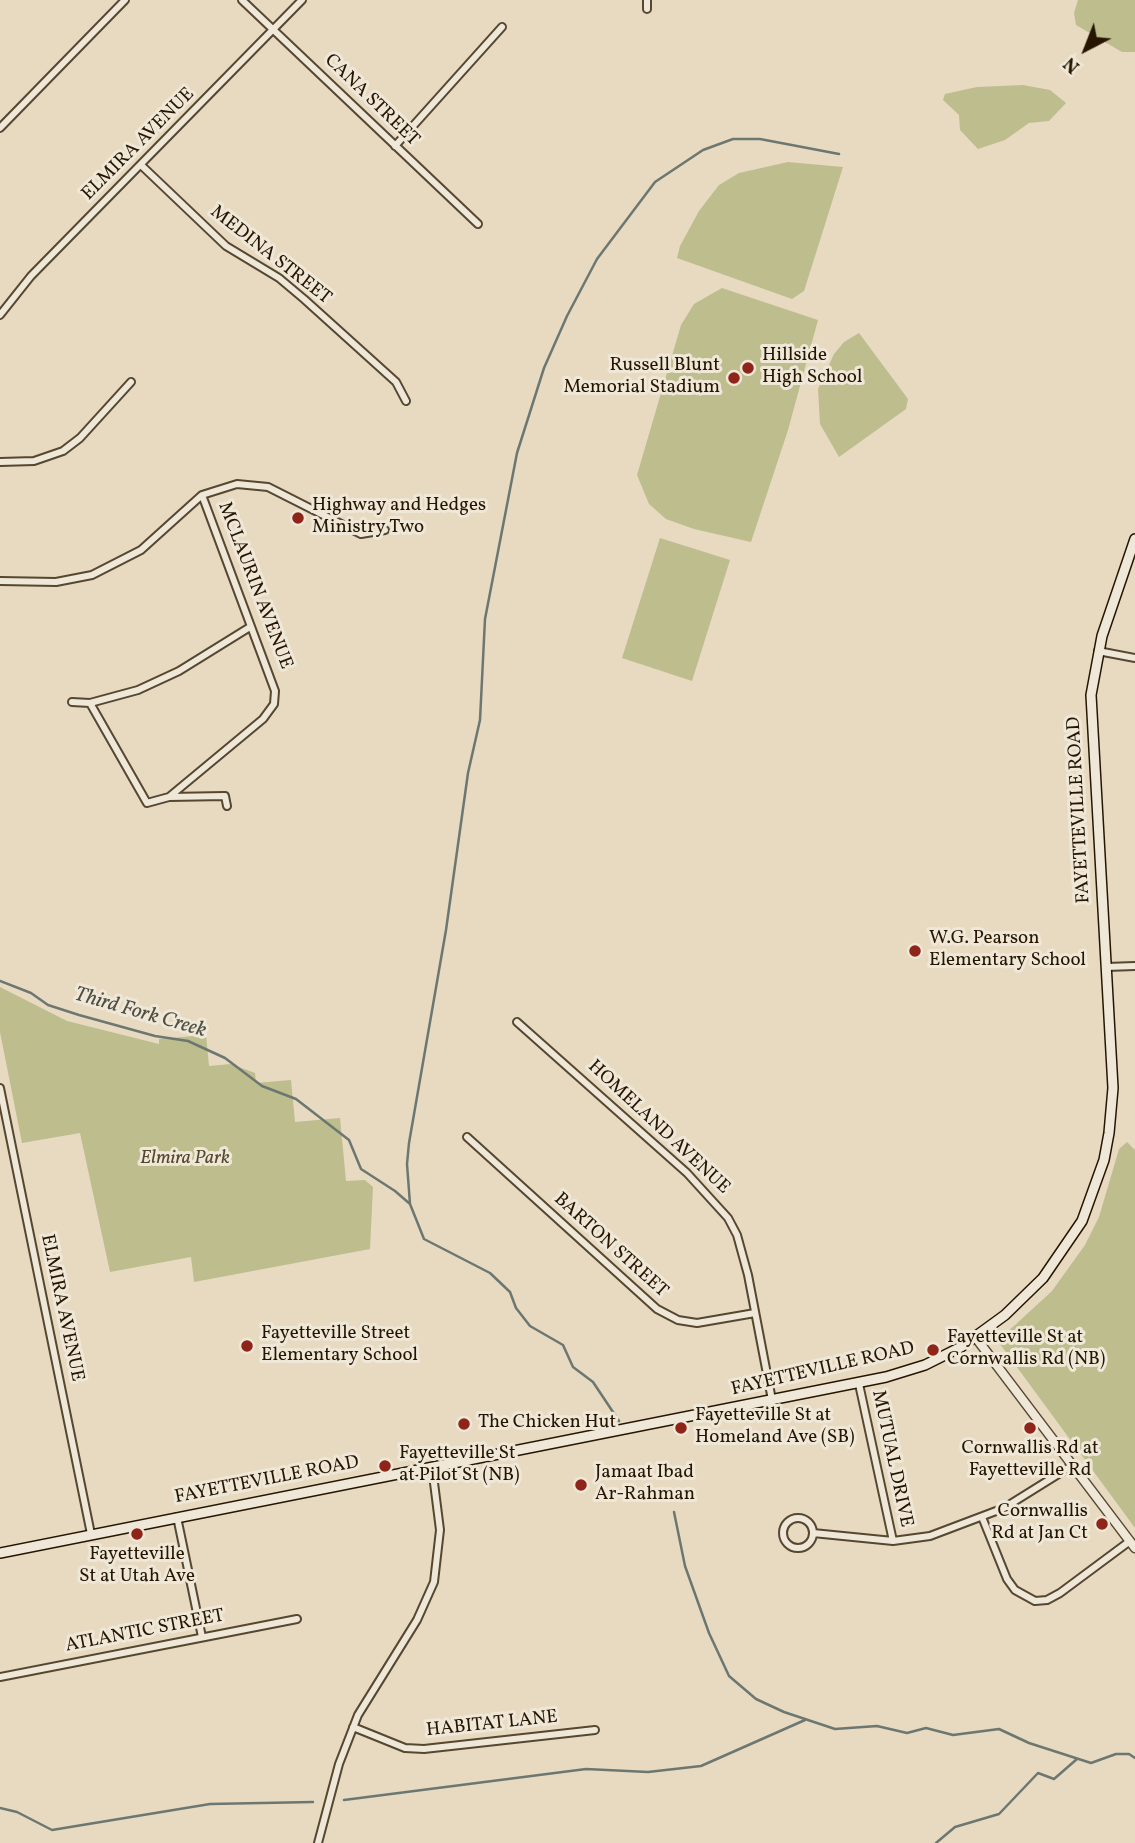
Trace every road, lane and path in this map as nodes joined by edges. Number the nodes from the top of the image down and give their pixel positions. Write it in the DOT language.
graph roads {
  1 [pos="125,0"];
  2 [pos="242,0"];
  3 [pos="302,0"];
  4 [pos="648,0"];
  5 [pos="647,9"];
  6 [pos="502,27"];
  7 [pos="274,30"];
  8 [pos="0,128"];
  9 [pos="395,146"];
  10 [pos="142,166"];
  11 [pos="478,223"];
  12 [pos="0,315"];
  13 [pos="131,382"];
  14 [pos="406,401"];
  15 [pos="0,462"];
  16 [pos="202,495"];
  17 [pos="385,530"];
  18 [pos="1135,540"];
  19 [pos="0,581"];
  20 [pos="250,627"];
  21 [pos="1098,651"];
  22 [pos="1135,658"];
  23 [pos="72,702"];
  24 [pos="90,703"];
  25 [pos="170,797"];
  26 [pos="227,806"];
  27 [pos="1106,967"];
  28 [pos="1135,967"];
  29 [pos="517,1022"];
  30 [pos="0,1088"];
  31 [pos="8,1131"];
  32 [pos="0,1133"];
  33 [pos="467,1137"];
  34 [pos="755,1312"];
  35 [pos="976,1338"];
  36 [pos="859,1384"];
  37 [pos="772,1401"];
  38 [pos="1073,1465"];
  39 [pos="432,1467"];
  40 [pos="177,1517"];
  41 [pos="982,1517"];
  42 [pos="813,1533"];
  43 [pos="91,1534"];
  44 [pos="893,1541"];
  45 [pos="1132,1544"];
  46 [pos="0,1553"];
  47 [pos="297,1619"];
  48 [pos="201,1637"];
  49 [pos="0,1677"];
  50 [pos="353,1727"];
  51 [pos="595,1730"];
  52 [pos="318,1843"];
  1 -- 8 [label="street"];
  2 -- 7 [label="street, CANA STREET"];
  3 -- 7 [label="street, ELMIRA AVENUE"];
  4 -- 5 [label="street"];
  6 -- 9 [label="street"];
  7 -- 9 [label="street, CANA STREET"];
  7 -- 10 [label="street, ELMIRA AVENUE"];
  9 -- 11 [label="street, CANA STREET"];
  10 -- 12 [label="street, ELMIRA AVENUE"];
  10 -- 14 [label="street, MEDINA STREET"];
  13 -- 15 [label="street"];
  16 -- 17 [label="street"];
  16 -- 19 [label="street"];
  16 -- 20 [label="street, MCLAURIN AVENUE"];
  18 -- 21 [label="main road, FAYETTEVILLE ROAD"];
  20 -- 24 [label="street"];
  20 -- 25 [label="street, MCLAURIN AVENUE"];
  21 -- 22 [label="street"];
  21 -- 27 [label="main road, FAYETTEVILLE ROAD"];
  23 -- 24 [label="street"];
  24 -- 25 [label="street"];
  25 -- 26 [label="street"];
  27 -- 28 [label="street"];
  27 -- 35 [label="main road, FAYETTEVILLE ROAD"];
  29 -- 34 [label="street, HOMELAND AVENUE"];
  30 -- 31 [label="street, ELMIRA AVENUE"];
  31 -- 32 [label="street"];
  31 -- 43 [label="street, ELMIRA AVENUE"];
  33 -- 34 [label="street, BARTON STREET"];
  34 -- 37 [label="street, HOMELAND AVENUE"];
  35 -- 36 [label="main road, FAYETTEVILLE ROAD"];
  35 -- 38 [label="street"];
  36 -- 37 [label="main road, FAYETTEVILLE ROAD"];
  36 -- 44 [label="street, MUTUAL DRIVE"];
  37 -- 39 [label="main road, FAYETTEVILLE ROAD"];
  38 -- 41 [label="street"];
  38 -- 45 [label="street"];
  39 -- 40 [label="main road, FAYETTEVILLE ROAD"];
  39 -- 50 [label="street"];
  40 -- 43 [label="main road, FAYETTEVILLE ROAD"];
  40 -- 48 [label="street"];
  41 -- 44 [label="street"];
  41 -- 45 [label="street"];
  42 -- 42 [label="street"];
  42 -- 44 [label="street"];
  43 -- 46 [label="main road, FAYETTEVILLE ROAD"];
  47 -- 48 [label="street, ATLANTIC STREET"];
  48 -- 49 [label="street, ATLANTIC STREET"];
  50 -- 51 [label="street, HABITAT LANE"];
  50 -- 52 [label="street"];
}
